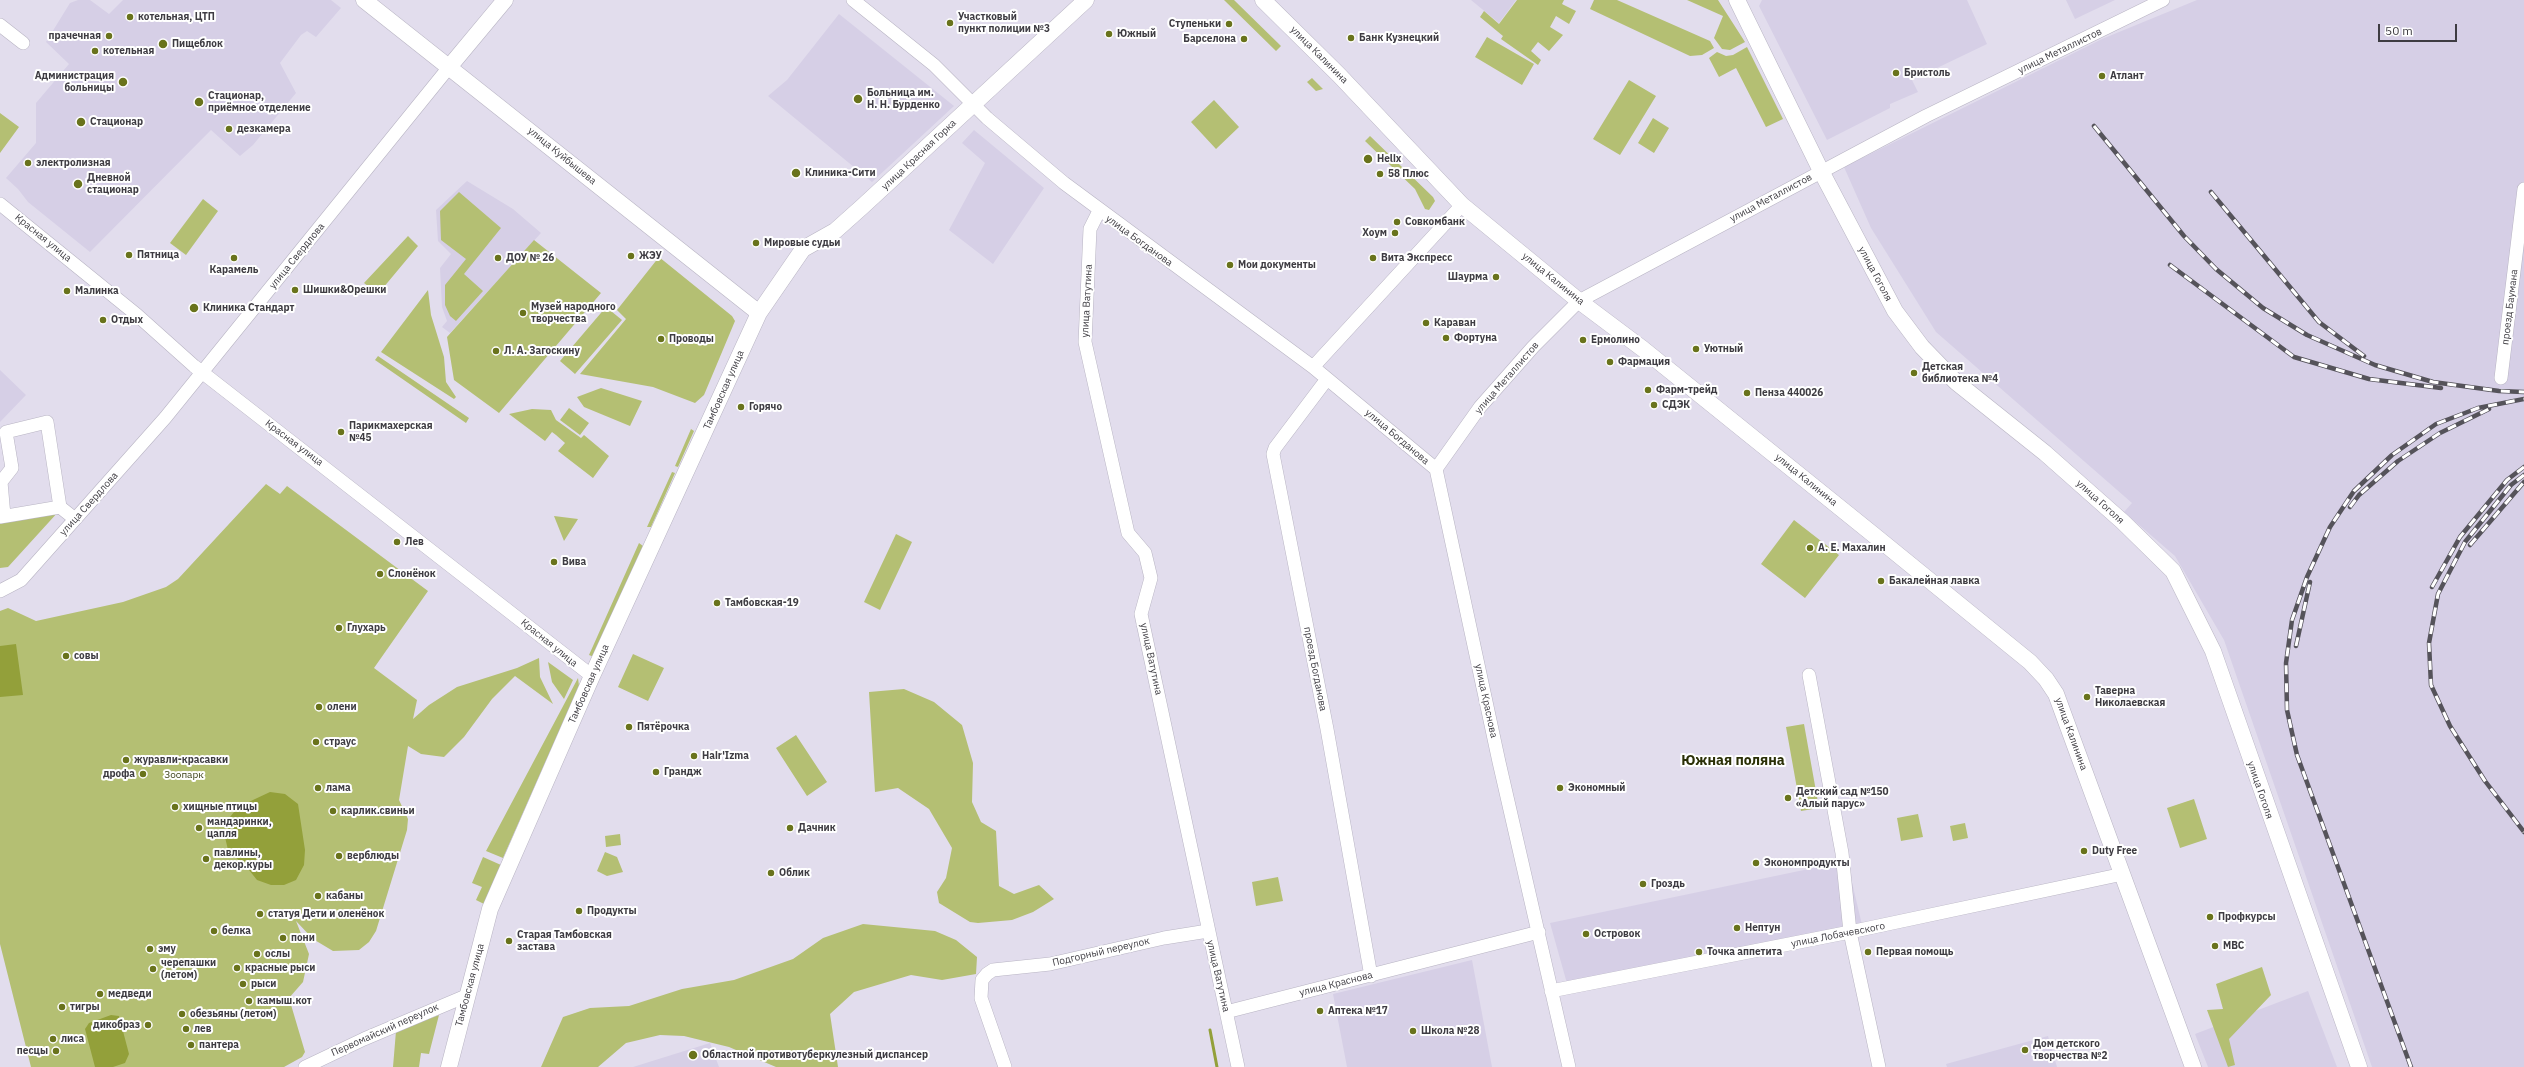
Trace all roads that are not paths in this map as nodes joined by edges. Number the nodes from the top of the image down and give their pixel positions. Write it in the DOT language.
graph roads {
  1 [pos="364,0"];
  2 [pos="505,0"];
  3 [pos="853,0"];
  4 [pos="1086,0"];
  5 [pos="1263,0"];
  6 [pos="1737,0"];
  7 [pos="2163,0"];
  8 [pos="0,25"];
  9 [pos="23,43"];
  10 [pos="450,66"];
  11 [pos="974,105"];
  12 [pos="1821,171"];
  13 [pos="2524,189"];
  14 [pos="0,204"];
  15 [pos="1462,205"];
  16 [pos="1099,211"];
  17 [pos="1579,301"];
  18 [pos="759,312"];
  19 [pos="1313,367"];
  20 [pos="202,372"];
  21 [pos="2501,378"];
  22 [pos="1327,379"];
  23 [pos="1436,469"];
  24 [pos="60,507"];
  25 [pos="2,517"];
  26 [pos="76,519"];
  27 [pos="0,591"];
  28 [pos="1809,675"];
  29 [pos="592,676"];
  30 [pos="2123,874"];
  31 [pos="1208,931"];
  32 [pos="1539,932"];
  33 [pos="1850,932"];
  34 [pos="1371,976"];
  35 [pos="1551,991"];
  36 [pos="466,996"];
  37 [pos="1226,1012"];
  38 [pos="305,1067"];
  39 [pos="449,1067"];
  40 [pos="1005,1067"];
  41 [pos="1238,1067"];
  42 [pos="1569,1067"];
  43 [pos="1879,1067"];
  44 [pos="2194,1067"];
  45 [pos="2359,1067"];
  1 -- 10 [label="main road, улица Куйбышева"];
  2 -- 10 [label="main road, улица Свердлова"];
  3 -- 11 [label="street, улица Богданова"];
  4 -- 11 [label="main road, улица Красная Горка"];
  5 -- 15 [label="main road, улица Калинина"];
  6 -- 12 [label="main road, улица Гоголя"];
  7 -- 12 [label="street, улица Металлистов"];
  8 -- 9 [label="street"];
  10 -- 18 [label="main road, улица Куйбышева"];
  10 -- 20 [label="street, улица Свердлова"];
  11 -- 16 [label="street, улица Богданова"];
  11 -- 18 [label="main road, улица Красная Горка"];
  12 -- 17 [label="street, улица Металлистов"];
  12 -- 45 [label="main road, улица Гоголя"];
  13 -- 21 [label="street, проезд Баумана"];
  14 -- 20 [label="street, Красная улица"];
  15 -- 17 [label="main road, улица Калинина"];
  15 -- 19 [label="street"];
  16 -- 19 [label="street, улица Богданова"];
  16 -- 31 [label="street, улица Ватутина"];
  17 -- 23 [label="street, улица Металлистов"];
  17 -- 30 [label="main road, улица Калинина"];
  18 -- 29 [label="main road, Тамбовская улица"];
  19 -- 22 [label="street, улица Богданова"];
  20 -- 26 [label="street, улица Свердлова"];
  20 -- 29 [label="street, Красная улица"];
  22 -- 23 [label="street, улица Богданова"];
  22 -- 34 [label="street, проезд Богданова"];
  23 -- 32 [label="street, улица Краснова"];
  24 -- 25 [label="street"];
  24 -- 25 [label="street"];
  24 -- 26 [label="street"];
  26 -- 27 [label="street, улица Свердлова"];
  28 -- 33 [label="street"];
  29 -- 36 [label="main road, Тамбовская улица"];
  30 -- 33 [label="street, улица Лобачевского"];
  30 -- 44 [label="main road, улица Калинина"];
  31 -- 37 [label="street, улица Ватутина"];
  31 -- 40 [label="street, Подгорный переулок"];
  32 -- 34 [label="street, улица Краснова"];
  32 -- 35 [label="street, улица Краснова"];
  33 -- 35 [label="street, улица Лобачевского"];
  33 -- 43 [label="street"];
  34 -- 37 [label="street, улица Краснова"];
  35 -- 42 [label="street, улица Краснова"];
  36 -- 38 [label="street, Первомайский переулок"];
  36 -- 39 [label="main road, Тамбовская улица"];
  37 -- 41 [label="street, улица Ватутина"];
}
